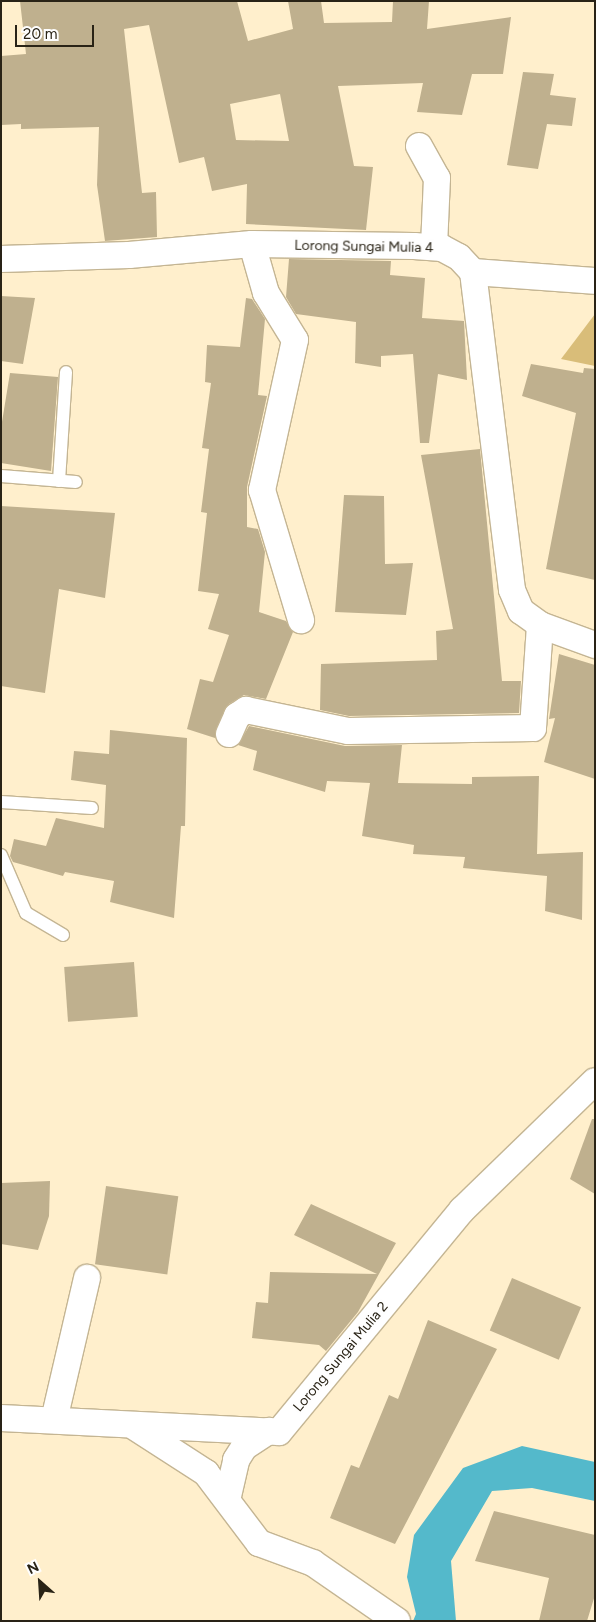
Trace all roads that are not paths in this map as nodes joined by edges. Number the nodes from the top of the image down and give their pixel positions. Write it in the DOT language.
graph roads {
  1 [pos="419,146"];
  2 [pos="252,244"];
  3 [pos="434,248"];
  4 [pos="1,258"];
  5 [pos="473,272"];
  6 [pos="595,282"];
  7 [pos="66,372"];
  8 [pos="1,476"];
  9 [pos="59,481"];
  10 [pos="76,482"];
  11 [pos="301,620"];
  12 [pos="540,625"];
  13 [pos="595,645"];
  14 [pos="229,734"];
  15 [pos="1,802"];
  16 [pos="92,808"];
  17 [pos="1,855"];
  18 [pos="63,935"];
  19 [pos="595,1082"];
  20 [pos="87,1278"];
  21 [pos="1,1418"];
  22 [pos="54,1420"];
  23 [pos="130,1424"];
  24 [pos="269,1431"];
  25 [pos="228,1496"];
  26 [pos="397,1621"];
  1 -- 3 [label="street"];
  2 -- 3 [label="street, Lorong Sungai Mulia 4"];
  2 -- 4 [label="street, Lorong Sungai Mulia 4"];
  2 -- 11 [label="street"];
  3 -- 5 [label="street, Lorong Sungai Mulia 4"];
  5 -- 6 [label="street"];
  5 -- 12 [label="street"];
  7 -- 9 [label="lane"];
  8 -- 9 [label="lane"];
  9 -- 10 [label="lane"];
  12 -- 13 [label="street"];
  12 -- 14 [label="street"];
  15 -- 16 [label="lane"];
  17 -- 18 [label="lane"];
  19 -- 24 [label="street, Lorong Sungai Mulia 2"];
  20 -- 22 [label="street"];
  21 -- 22 [label="street"];
  22 -- 23 [label="street"];
  23 -- 24 [label="street"];
  23 -- 25 [label="street"];
  24 -- 25 [label="street"];
  25 -- 26 [label="street"];
}
